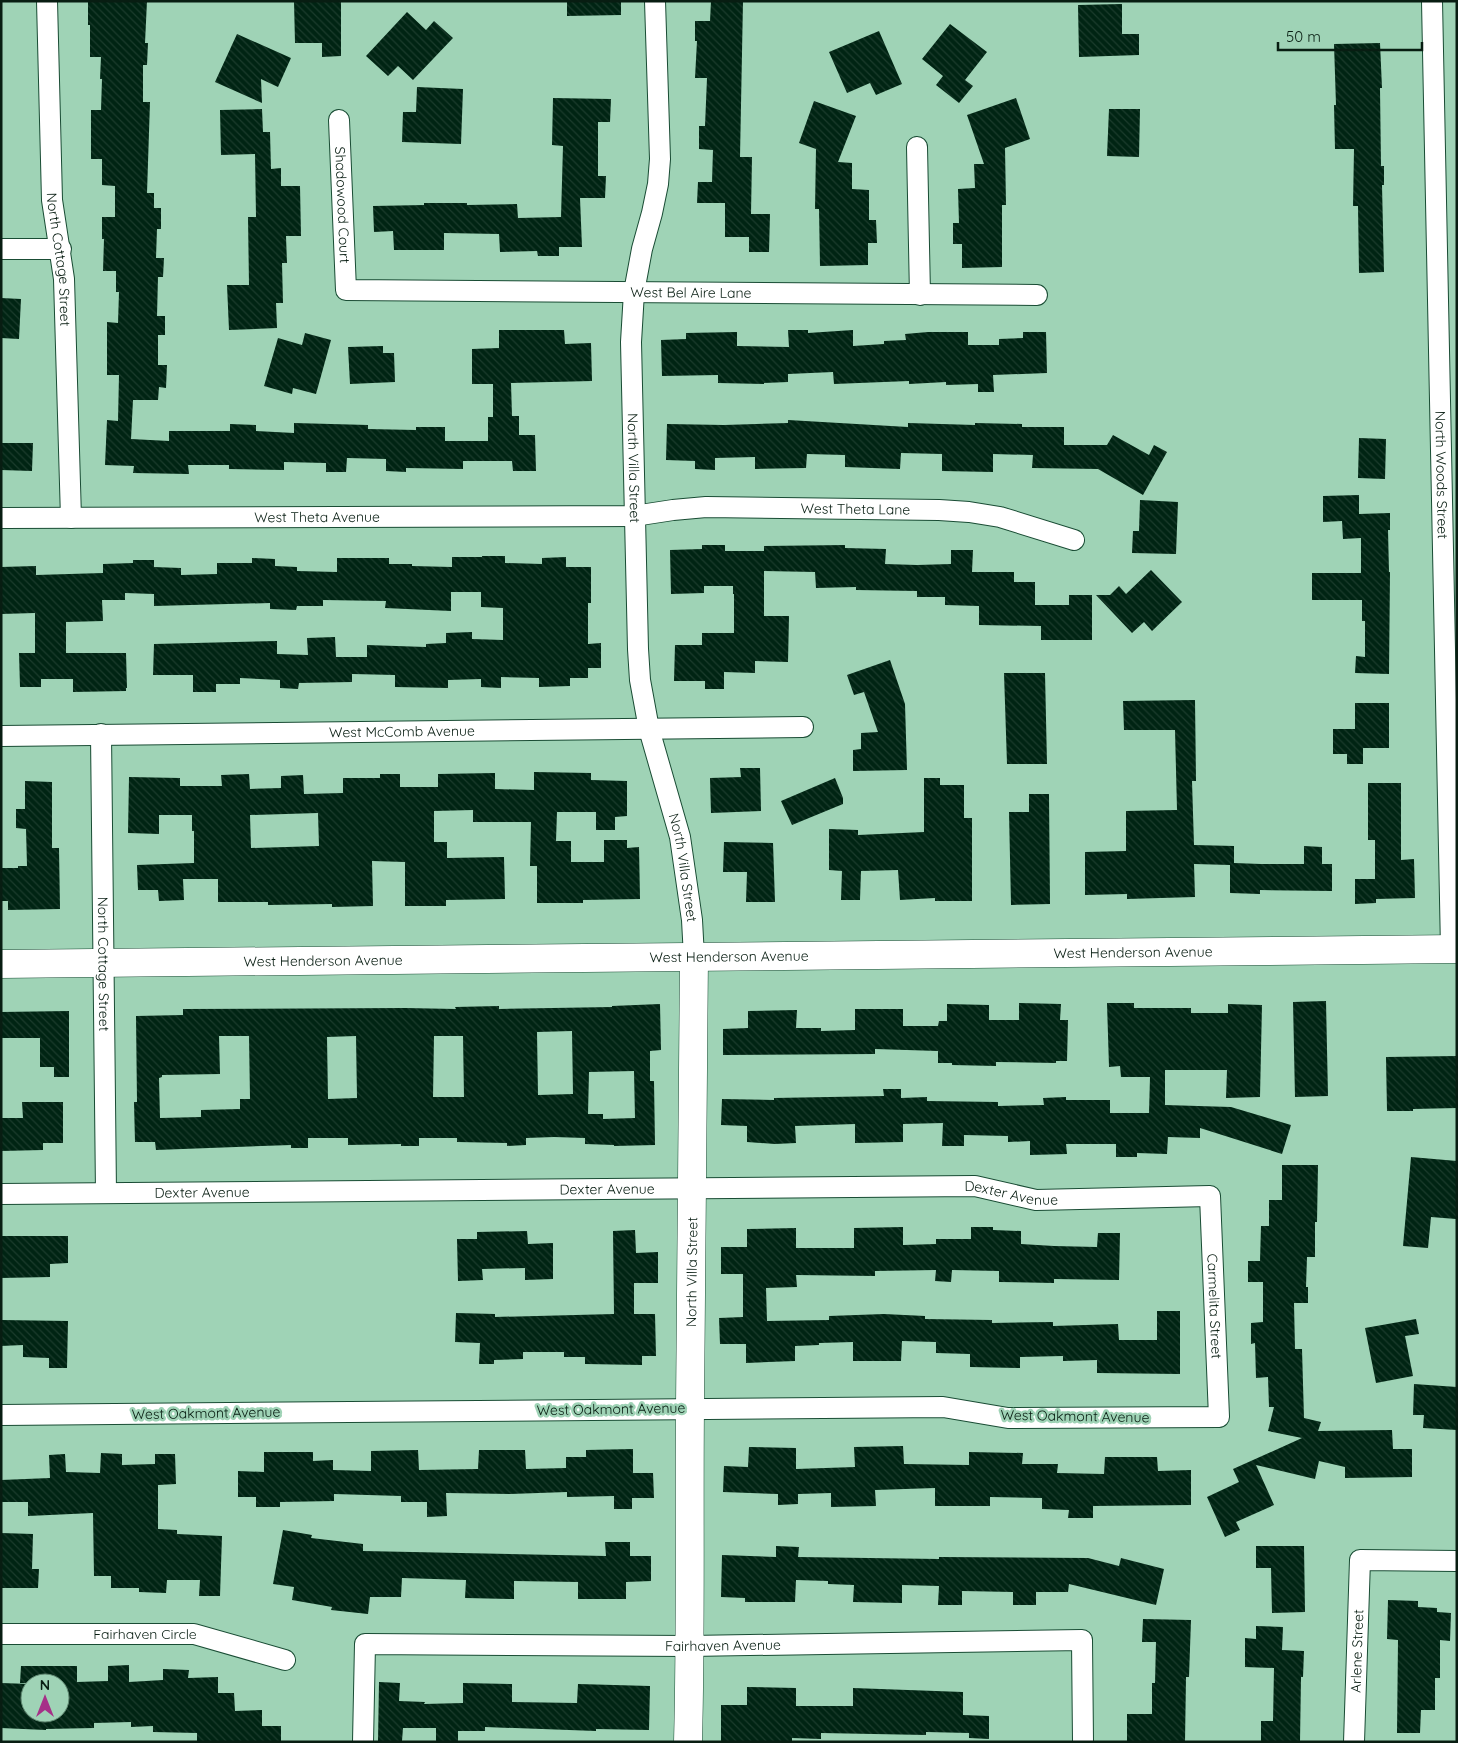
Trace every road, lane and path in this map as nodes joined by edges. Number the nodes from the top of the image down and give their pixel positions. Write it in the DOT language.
graph roads {
  1 [pos="47,1"];
  2 [pos="655,1"];
  3 [pos="1432,1"];
  4 [pos="339,120"];
  5 [pos="917,147"];
  6 [pos="1,249"];
  7 [pos="61,249"];
  8 [pos="346,290"];
  9 [pos="634,292"];
  10 [pos="920,295"];
  11 [pos="1037,295"];
  12 [pos="634,516"];
  13 [pos="1,518"];
  14 [pos="71,518"];
  15 [pos="1074,540"];
  16 [pos="803,727"];
  17 [pos="648,729"];
  18 [pos="101,734"];
  19 [pos="1,736"];
  20 [pos="1454,949"];
  21 [pos="694,957"];
  22 [pos="1,964"];
  23 [pos="103,964"];
  24 [pos="694,1189"];
  25 [pos="106,1193"];
  26 [pos="1,1194"];
  27 [pos="1210,1196"];
  28 [pos="690,1408"];
  29 [pos="1,1415"];
  30 [pos="1219,1417"];
  31 [pos="1457,1561"];
  32 [pos="1,1634"];
  33 [pos="690,1646"];
  34 [pos="285,1660"];
  35 [pos="363,1742"];
  36 [pos="688,1742"];
  37 [pos="1083,1742"];
  38 [pos="1354,1742"];
  1 -- 7 [label="street, North Cottage Street"];
  2 -- 9 [label="street, North Villa Street"];
  3 -- 20 [label="street, North Woods Street"];
  4 -- 8 [label="street, Shadowood Court"];
  5 -- 10 [label="street"];
  6 -- 7 [label="street"];
  7 -- 14 [label="street, North Cottage Street"];
  8 -- 9 [label="street, West Bel Aire Lane"];
  9 -- 10 [label="street, West Bel Aire Lane"];
  9 -- 12 [label="street, North Villa Street"];
  10 -- 11 [label="street, West Bel Aire Lane"];
  12 -- 14 [label="street, West Theta Avenue"];
  12 -- 15 [label="street, West Theta Lane"];
  12 -- 17 [label="street, North Villa Street"];
  13 -- 14 [label="street, West Theta Avenue"];
  16 -- 17 [label="street, West McComb Avenue"];
  17 -- 18 [label="street, West McComb Avenue"];
  17 -- 21 [label="street, North Villa Street"];
  18 -- 19 [label="street, West McComb Avenue"];
  18 -- 23 [label="street, North Cottage Street"];
  20 -- 21 [label="main road, West Henderson Avenue"];
  21 -- 23 [label="main road, West Henderson Avenue"];
  21 -- 24 [label="main road, North Villa Street"];
  22 -- 23 [label="main road, West Henderson Avenue"];
  23 -- 25 [label="street, North Cottage Street"];
  24 -- 25 [label="street, Dexter Avenue"];
  24 -- 27 [label="street, Dexter Avenue"];
  24 -- 28 [label="main road, North Villa Street"];
  25 -- 26 [label="street, Dexter Avenue"];
  27 -- 30 [label="street, Carmelita Street"];
  28 -- 29 [label="street, West Oakmont Avenue"];
  28 -- 30 [label="street, West Oakmont Avenue"];
  28 -- 33 [label="main road, North Villa Street"];
  31 -- 38 [label="street, Arlene Street"];
  32 -- 34 [label="street, Fairhaven Circle"];
  33 -- 35 [label="street, Fairhaven Avenue"];
  33 -- 36 [label="main road, North Villa Street"];
  33 -- 37 [label="street, Fairhaven Avenue"];
}
